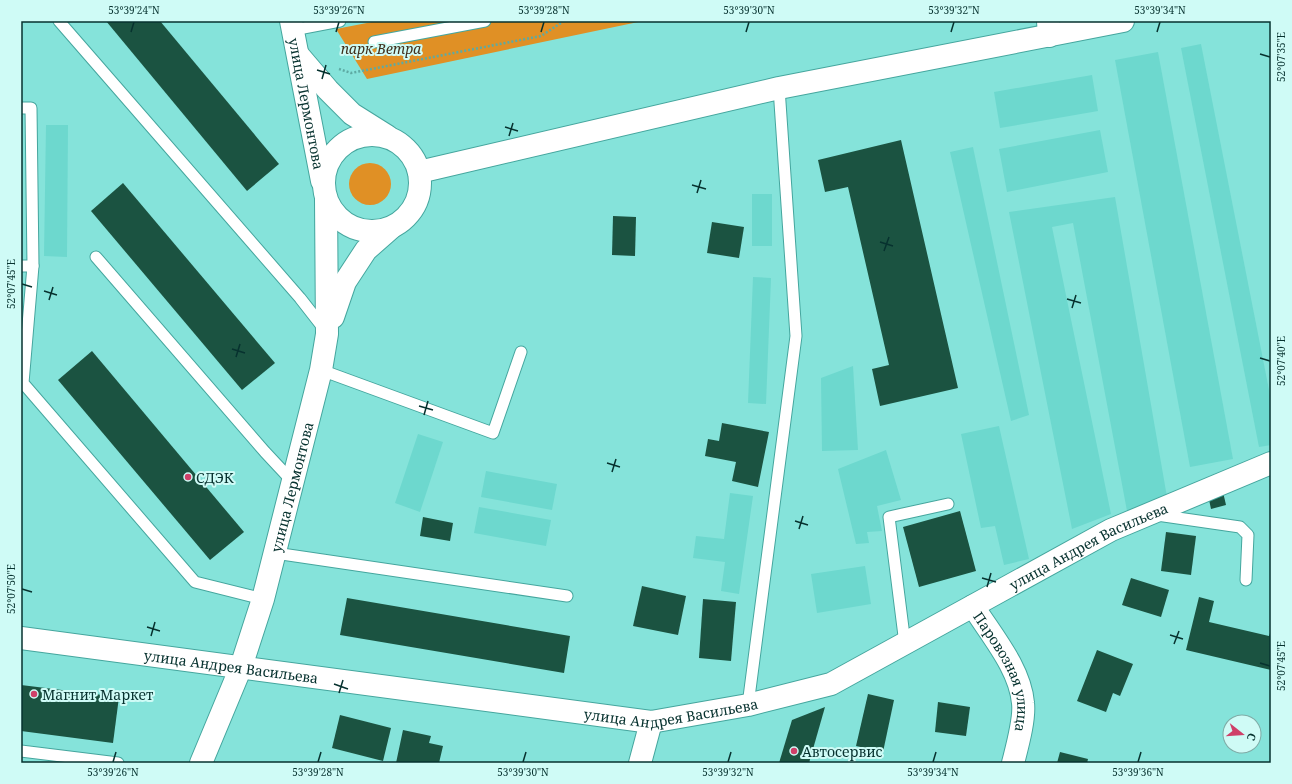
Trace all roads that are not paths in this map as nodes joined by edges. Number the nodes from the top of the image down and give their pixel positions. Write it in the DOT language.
graph roads {
  1 [pos="59,21"];
  2 [pos="340,21"];
  3 [pos="485,21"];
  4 [pos="1123,21"];
  5 [pos="451,24"];
  6 [pos="292,26"];
  7 [pos="1048,28"];
  8 [pos="374,42"];
  9 [pos="297,54"];
  10 [pos="779,88"];
  11 [pos="21,108"];
  12 [pos="386,136"];
  13 [pos="419,172"];
  14 [pos="325,193"];
  15 [pos="391,228"];
  16 [pos="96,257"];
  17 [pos="21,266"];
  18 [pos="33,266"];
  19 [pos="327,334"];
  20 [pos="521,352"];
  21 [pos="321,370"];
  22 [pos="22,385"];
  23 [pos="1271,463"];
  24 [pos="293,482"];
  25 [pos="948,504"];
  26 [pos="1150,514"];
  27 [pos="275,553"];
  28 [pos="1246,580"];
  29 [pos="567,596"];
  30 [pos="263,600"];
  31 [pos="972,606"];
  32 [pos="21,638"];
  33 [pos="905,644"];
  34 [pos="241,667"];
  35 [pos="748,705"];
  36 [pos="651,722"];
  37 [pos="21,751"];
  38 [pos="118,763"];
  39 [pos="201,763"];
  40 [pos="640,763"];
  41 [pos="1013,763"];
  1 -- 19 [label="lane"];
  2 -- 6 [label="lane"];
  3 -- 5 [label="lane"];
  4 -- 7 [label="street"];
  5 -- 8 [label="lane"];
  6 -- 9 [label="street, улица Лермонтова"];
  7 -- 10 [label="street"];
  9 -- 12 [label="street"];
  9 -- 14 [label="street, улица Лермонтова"];
  10 -- 13 [label="street"];
  10 -- 35 [label="lane"];
  11 -- 18 [label="lane"];
  12 -- 13 [label="street"];
  12 -- 14 [label="street"];
  13 -- 15 [label="street"];
  14 -- 15 [label="street"];
  14 -- 19 [label="street, улица Лермонтова"];
  15 -- 19 [label="street"];
  16 -- 24 [label="lane"];
  17 -- 18 [label="lane"];
  18 -- 22 [label="lane"];
  19 -- 21 [label="street, улица Лермонтова"];
  20 -- 21 [label="lane"];
  21 -- 24 [label="street, улица Лермонтова"];
  22 -- 30 [label="lane"];
  23 -- 26 [label="street, улица Андрея Васильева"];
  24 -- 27 [label="street, улица Лермонтова"];
  25 -- 33 [label="lane"];
  26 -- 28 [label="lane"];
  26 -- 31 [label="street, улица Андрея Васильева"];
  27 -- 29 [label="lane"];
  27 -- 30 [label="street, улица Лермонтова"];
  30 -- 34 [label="street, улица Лермонтова"];
  31 -- 33 [label="street, улица Андрея Васильева"];
  31 -- 41 [label="street, Паровозная улица"];
  32 -- 34 [label="street, улица Андрея Васильева"];
  33 -- 35 [label="street, улица Андрея Васильева"];
  34 -- 36 [label="street, улица Андрея Васильева"];
  34 -- 39 [label="street, улица Лермонтова"];
  35 -- 36 [label="street, улица Андрея Васильева"];
  36 -- 40 [label="street"];
  37 -- 38 [label="lane"];
}
